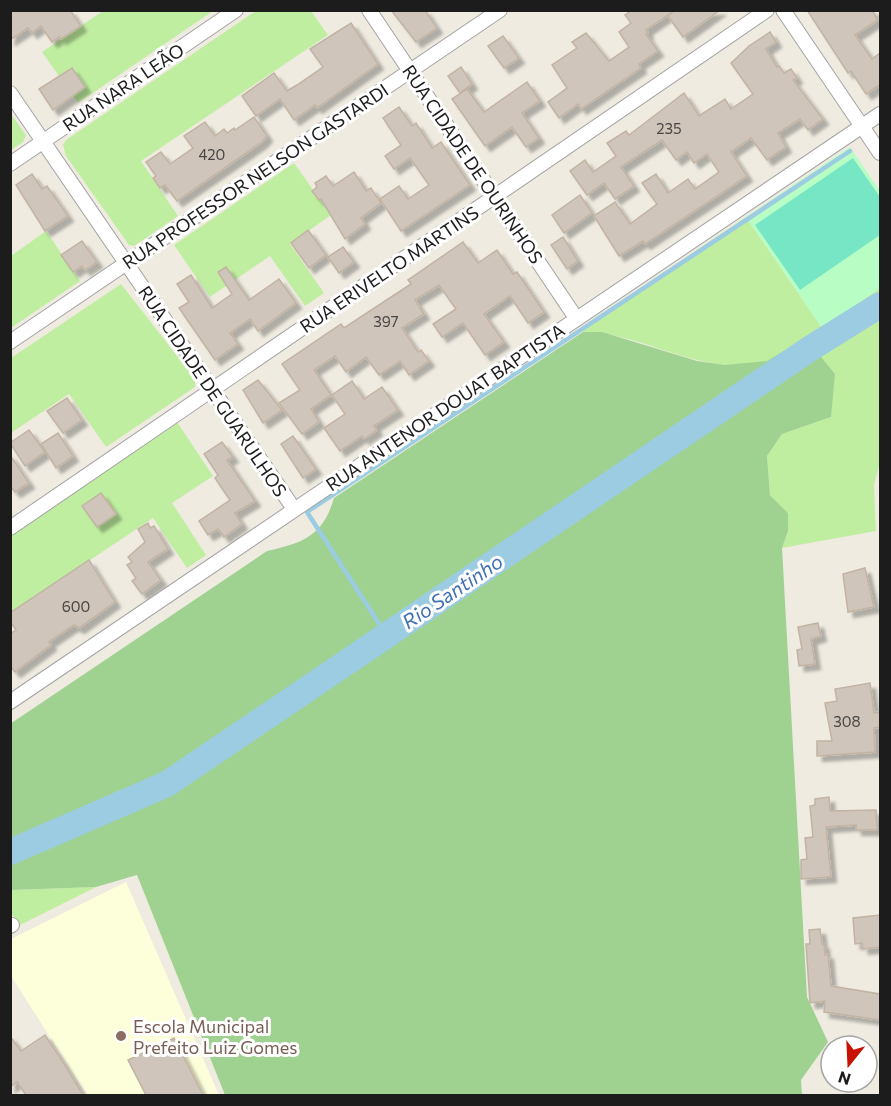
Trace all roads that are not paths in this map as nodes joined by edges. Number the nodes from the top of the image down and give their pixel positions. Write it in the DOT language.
graph roads {
  1 [pos="236,10"];
  2 [pos="369,10"];
  3 [pos="500,10"];
  4 [pos="767,10"];
  5 [pos="783,10"];
  6 [pos="410,71"];
  7 [pos="10,93"];
  8 [pos="880,114"];
  9 [pos="861,125"];
  10 [pos="44,142"];
  11 [pos="880,153"];
  12 [pos="10,164"];
  13 [pos="495,197"];
  14 [pos="127,264"];
  15 [pos="576,318"];
  16 [pos="10,342"];
  17 [pos="213,390"];
  18 [pos="294,510"];
  19 [pos="10,528"];
  20 [pos="10,702"];
  1 -- 10 [label="street, RUA NARA LEÃO"];
  2 -- 6 [label="street, RUA CIDADE DE OURINHOS"];
  3 -- 6 [label="street, RUA PROFESSOR NELSON GASTARDI"];
  4 -- 13 [label="street, RUA ERIVELTO MARTINS"];
  5 -- 9 [label="street"];
  6 -- 13 [label="street, RUA CIDADE DE OURINHOS"];
  6 -- 14 [label="street, RUA PROFESSOR NELSON GASTARDI"];
  7 -- 10 [label="street, RUA CIDADE DE GUARULHOS"];
  8 -- 9 [label="street, RUA ANTENOR DOUAT BAPTISTA"];
  9 -- 11 [label="street"];
  9 -- 15 [label="street, RUA ANTENOR DOUAT BAPTISTA"];
  10 -- 12 [label="street, RUA NARA LEÃO"];
  10 -- 14 [label="street, RUA CIDADE DE GUARULHOS"];
  13 -- 15 [label="street, RUA CIDADE DE OURINHOS"];
  13 -- 17 [label="street, RUA ERIVELTO MARTINS"];
  14 -- 16 [label="street, RUA PROFESSOR NELSON GASTARDI"];
  14 -- 17 [label="street, RUA CIDADE DE GUARULHOS"];
  15 -- 18 [label="street, RUA ANTENOR DOUAT BAPTISTA"];
  17 -- 18 [label="street, RUA CIDADE DE GUARULHOS"];
  17 -- 19 [label="street, RUA ERIVELTO MARTINS"];
  18 -- 20 [label="street, RUA ANTENOR DOUAT BAPTISTA"];
}
